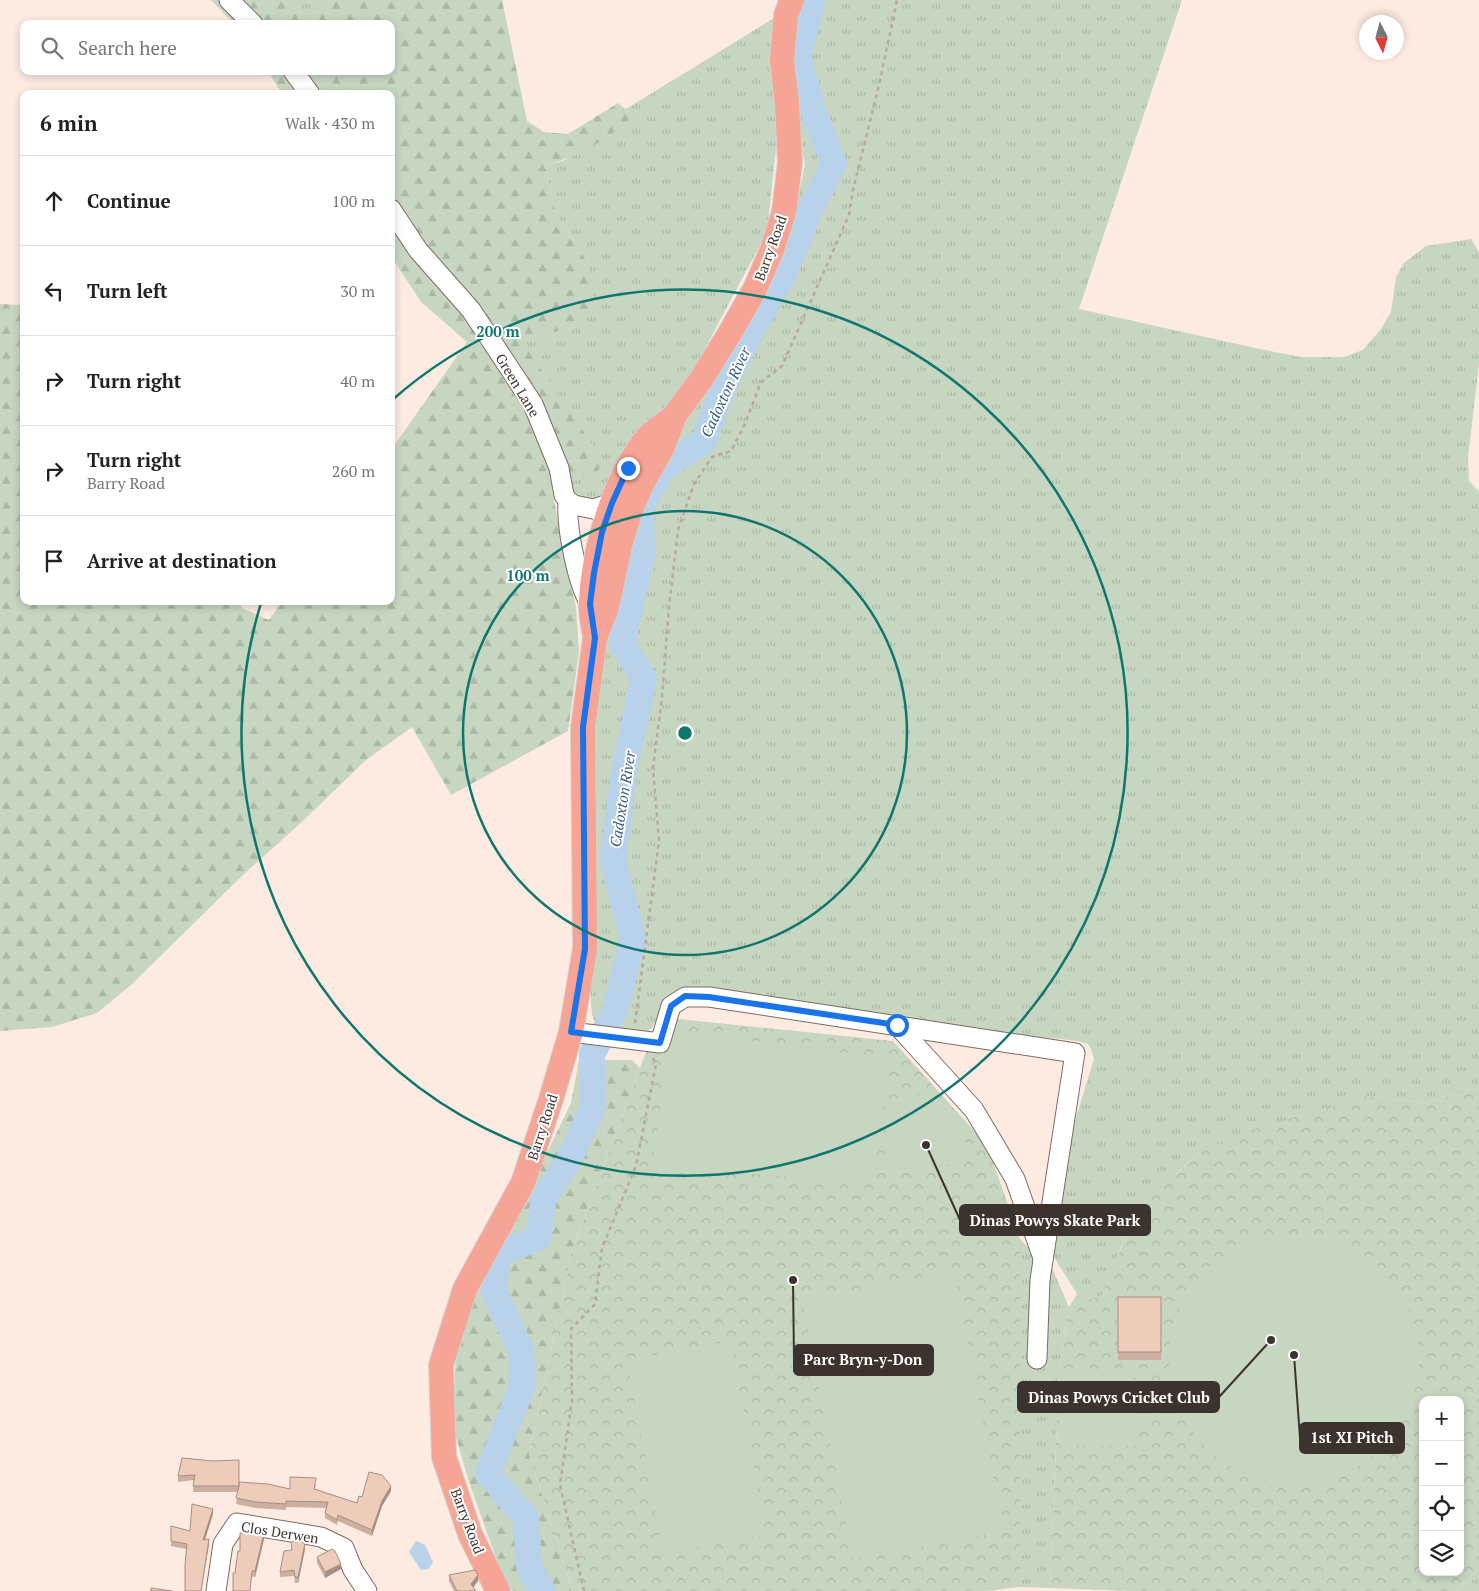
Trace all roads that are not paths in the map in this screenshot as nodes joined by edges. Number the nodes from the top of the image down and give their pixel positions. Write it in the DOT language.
graph roads {
  1 [pos="229,0"];
  2 [pos="792,0"];
  3 [pos="249,20"];
  4 [pos="296,75"];
  5 [pos="307,90"];
  6 [pos="395,215"];
  7 [pos="675,415"];
  8 [pos="568,501"];
  9 [pos="612,503"];
  10 [pos="620,546"];
  11 [pos="573,550"];
  12 [pos="598,555"];
  13 [pos="590,604"];
  14 [pos="595,638"];
  15 [pos="897,1025"];
  16 [pos="572,1032"];
  17 [pos="1043,1260"];
  18 [pos="1037,1359"];
  19 [pos="216,1591"];
  20 [pos="367,1591"];
  21 [pos="498,1591"];
  1 -- 3 [label="street"];
  2 -- 7 [label="main road, Barry Road"];
  4 -- 5 [label="street"];
  6 -- 8 [label="street, Green Lane"];
  7 -- 9 [label="main road, Barry Road"];
  7 -- 10 [label="main road, Barry Road"];
  8 -- 9 [label="street"];
  8 -- 11 [label="street, Green Lane"];
  9 -- 12 [label="main road, Barry Road"];
  10 -- 12 [label="street"];
  10 -- 14 [label="main road, Barry Road"];
  11 -- 12 [label="street"];
  11 -- 13 [label="street, Green Lane"];
  12 -- 13 [label="main road, Barry Road"];
  13 -- 14 [label="main road, Barry Road"];
  14 -- 16 [label="main road, Barry Road"];
  15 -- 16 [label="street"];
  15 -- 17 [label="street"];
  15 -- 17 [label="street"];
  16 -- 21 [label="main road, Barry Road"];
  17 -- 18 [label="street"];
  19 -- 20 [label="street, Clos Derwen"];
}
